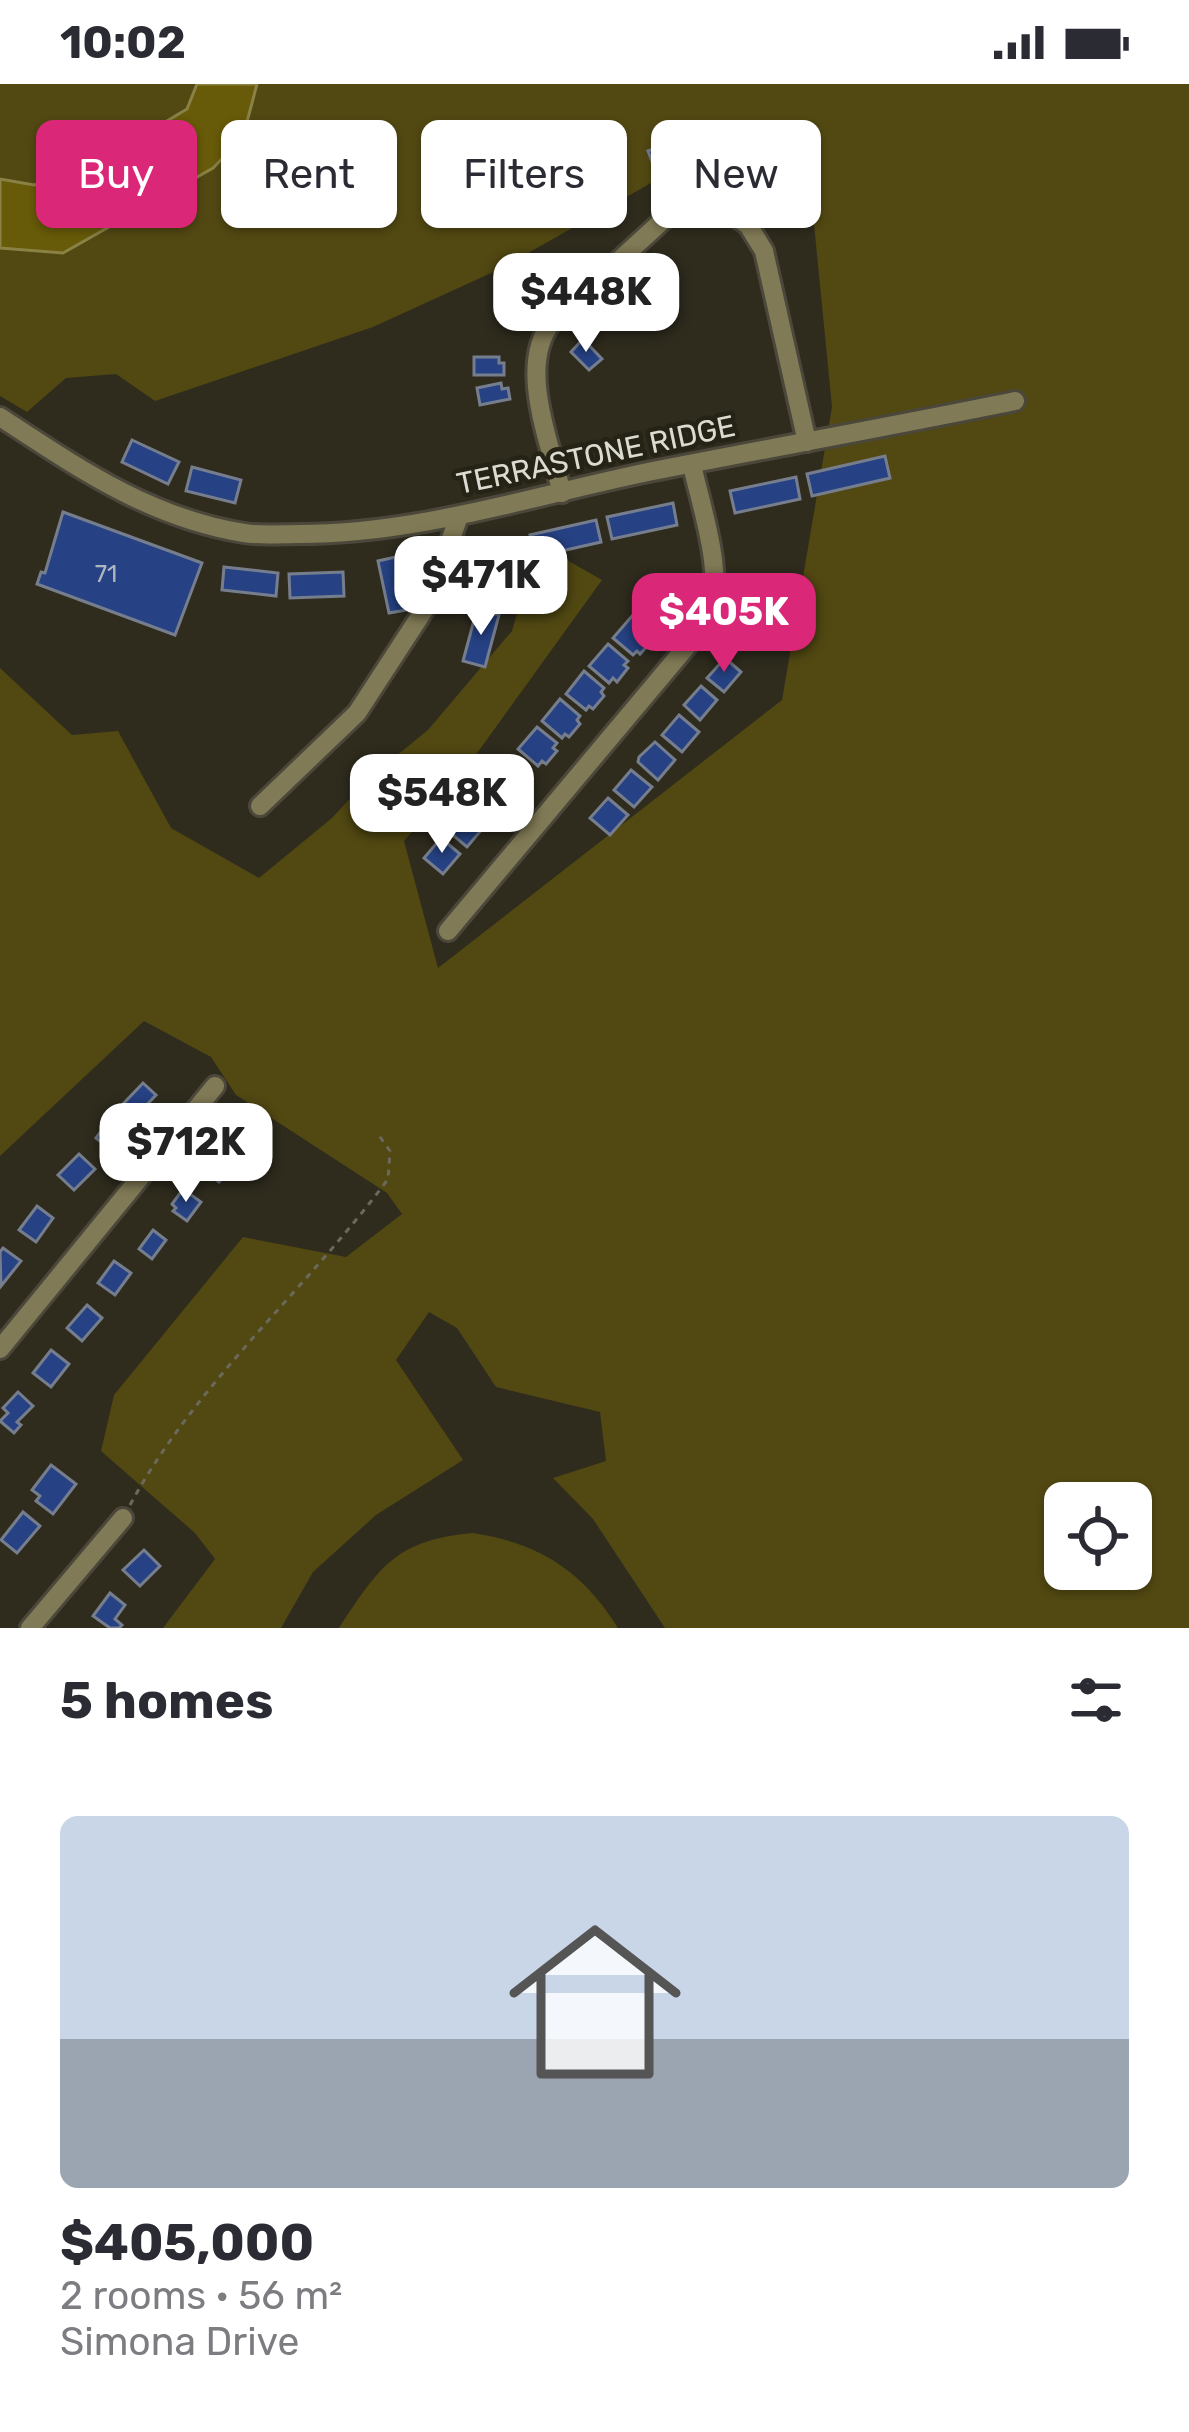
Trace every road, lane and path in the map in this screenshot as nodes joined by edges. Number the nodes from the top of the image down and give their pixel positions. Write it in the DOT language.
graph roads {
  1 [pos="1015,401"];
  2 [pos="0,417"];
  3 [pos="807,442"];
  4 [pos="692,465"];
  5 [pos="562,493"];
  6 [pos="459,516"];
  7 [pos="260,806"];
  8 [pos="448,931"];
  9 [pos="215,1086"];
  10 [pos="378,1134"];
  11 [pos="0,1349"];
  12 [pos="123,1518"];
  13 [pos="30,1628"];
  1 -- 3 [label="street, TERRASTONE RIDGE"];
  2 -- 6 [label="street, TERRASTONE RIDGE"];
  3 -- 4 [label="street, TERRASTONE RIDGE"];
  3 -- 5 [label="street"];
  4 -- 5 [label="street, TERRASTONE RIDGE"];
  4 -- 8 [label="street"];
  5 -- 6 [label="street, TERRASTONE RIDGE"];
  6 -- 7 [label="street"];
  9 -- 11 [label="street"];
  10 -- 12 [label="path"];
  12 -- 13 [label="street"];
}
